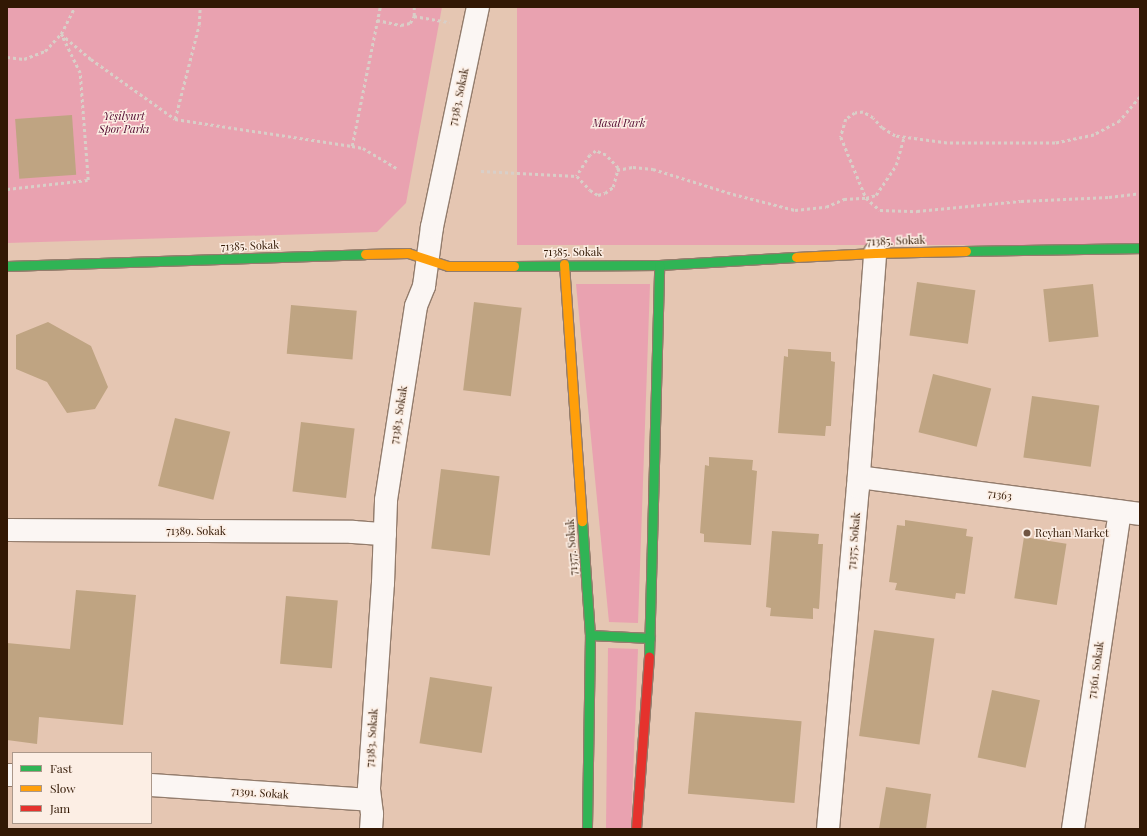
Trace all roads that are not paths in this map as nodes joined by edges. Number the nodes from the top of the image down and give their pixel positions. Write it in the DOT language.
graph roads {
  1 [pos="478,7"];
  2 [pos="1140,248"];
  3 [pos="874,253"];
  4 [pos="429,260"];
  5 [pos="564,264"];
  6 [pos="660,264"];
  7 [pos="7,266"];
  8 [pos="859,477"];
  9 [pos="1130,513"];
  10 [pos="7,530"];
  11 [pos="385,534"];
  12 [pos="590,635"];
  13 [pos="650,638"];
  14 [pos="152,785"];
  15 [pos="369,800"];
  16 [pos="371,829"];
  17 [pos="587,829"];
  18 [pos="636,829"];
  19 [pos="828,829"];
  20 [pos="1073,829"];
  1 -- 4 [label="street, 71383. Sokak"];
  2 -- 3 [label="street, 71385. Sokak"];
  3 -- 6 [label="street, 71385. Sokak"];
  3 -- 8 [label="street, 71375. Sokak"];
  4 -- 5 [label="street, 71385. Sokak"];
  4 -- 7 [label="street, 71385. Sokak"];
  4 -- 11 [label="street, 71383. Sokak"];
  5 -- 6 [label="street, 71385. Sokak"];
  5 -- 12 [label="street, 71377. Sokak"];
  6 -- 13 [label="street"];
  8 -- 9 [label="street, 71363"];
  8 -- 19 [label="street, 71375. Sokak"];
  9 -- 20 [label="street, 71361. Sokak"];
  10 -- 11 [label="street, 71389. Sokak"];
  11 -- 15 [label="street, 71383. Sokak"];
  12 -- 13 [label="street"];
  12 -- 17 [label="street, 71377. Sokak"];
  13 -- 18 [label="street"];
  14 -- 15 [label="street, 71391. Sokak"];
  15 -- 16 [label="street, 71383. Sokak"];
}
